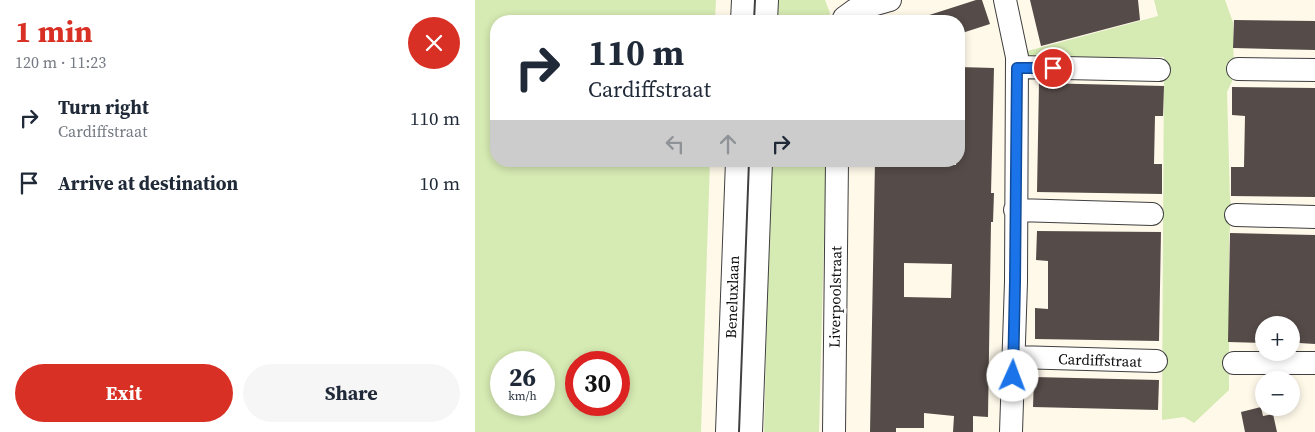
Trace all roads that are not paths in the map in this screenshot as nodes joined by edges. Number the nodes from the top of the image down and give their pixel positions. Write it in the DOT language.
graph roads {
  1 [pos="743,0"];
  2 [pos="767,0"];
  3 [pos="890,0"];
  4 [pos="1005,0"];
  5 [pos="742,15"];
  6 [pos="766,15"];
  7 [pos="848,15"];
  8 [pos="1017,68"];
  9 [pos="1238,69"];
  10 [pos="1159,70"];
  11 [pos="1315,70"];
  12 [pos="737,167"];
  13 [pos="761,167"];
  14 [pos="837,167"];
  15 [pos="1015,210"];
  16 [pos="1153,214"];
  17 [pos="1236,214"];
  18 [pos="1315,217"];
  19 [pos="1013,357"];
  20 [pos="1156,361"];
  21 [pos="1234,362"];
  22 [pos="1315,363"];
  23 [pos="727,432"];
  24 [pos="751,432"];
  25 [pos="834,432"];
  26 [pos="1011,432"];
  1 -- 5 [label="street"];
  2 -- 6 [label="street"];
  3 -- 7 [label="street"];
  4 -- 8 [label="street"];
  8 -- 10 [label="street"];
  8 -- 15 [label="street"];
  9 -- 11 [label="street"];
  12 -- 23 [label="street, Beneluxlaan"];
  13 -- 24 [label="street, Beneluxlaan"];
  14 -- 25 [label="street, Liverpoolstraat"];
  15 -- 16 [label="street"];
  15 -- 19 [label="street"];
  17 -- 18 [label="street"];
  19 -- 20 [label="street, Cardiffstraat"];
  19 -- 26 [label="street"];
  21 -- 22 [label="street"];
}
